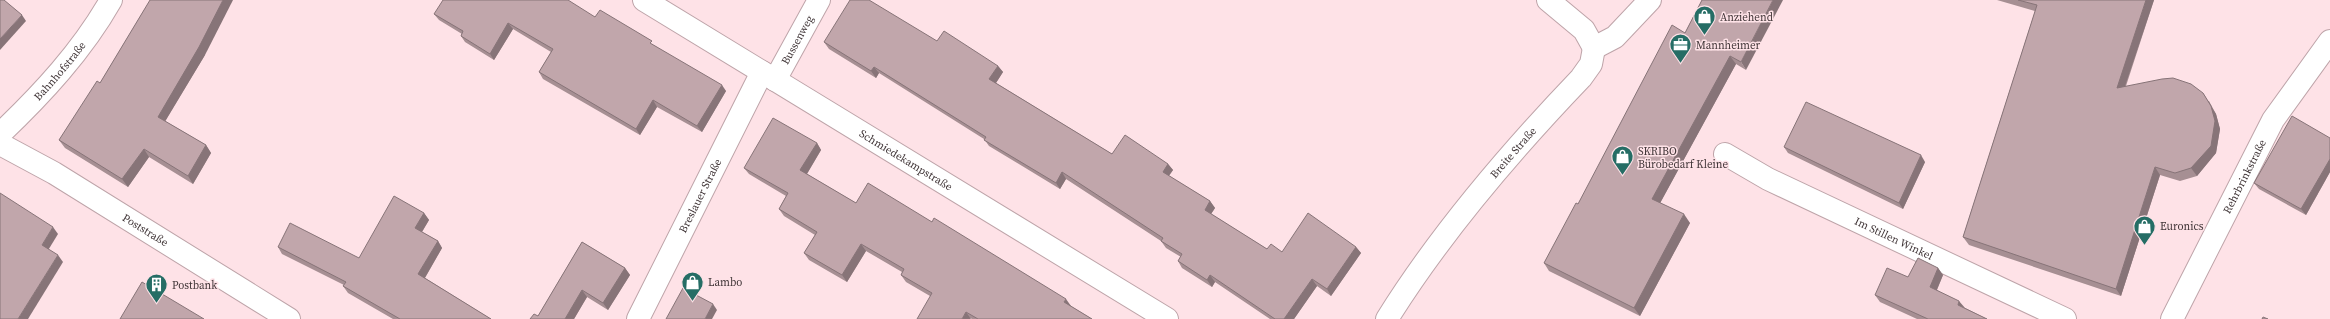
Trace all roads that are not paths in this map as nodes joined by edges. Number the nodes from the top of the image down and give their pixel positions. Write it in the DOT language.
graph roads {
  1 [pos="111,0"];
  2 [pos="644,0"];
  3 [pos="819,0"];
  4 [pos="1548,0"];
  5 [pos="1650,0"];
  6 [pos="2330,40"];
  7 [pos="1594,48"];
  8 [pos="769,76"];
  9 [pos="0,134"];
  10 [pos="0,144"];
  11 [pos="1726,154"];
  12 [pos="289,319"];
  13 [pos="638,319"];
  14 [pos="1168,319"];
  15 [pos="1387,319"];
  16 [pos="2065,319"];
  17 [pos="2172,319"];
  1 -- 9 [label="street, Bahnhofstraße"];
  2 -- 8 [label="street, Schmiedekampstraße"];
  3 -- 8 [label="street, Bussenweg"];
  4 -- 7 [label="street"];
  5 -- 7 [label="street"];
  6 -- 17 [label="street, Rehrbrinkstraße"];
  7 -- 15 [label="street, Breite Straße"];
  8 -- 13 [label="street, Breslauer Straße"];
  8 -- 14 [label="street, Schmiedekampstraße"];
  10 -- 12 [label="street, Poststraße"];
  11 -- 16 [label="street, Im Stillen Winkel"];
}
